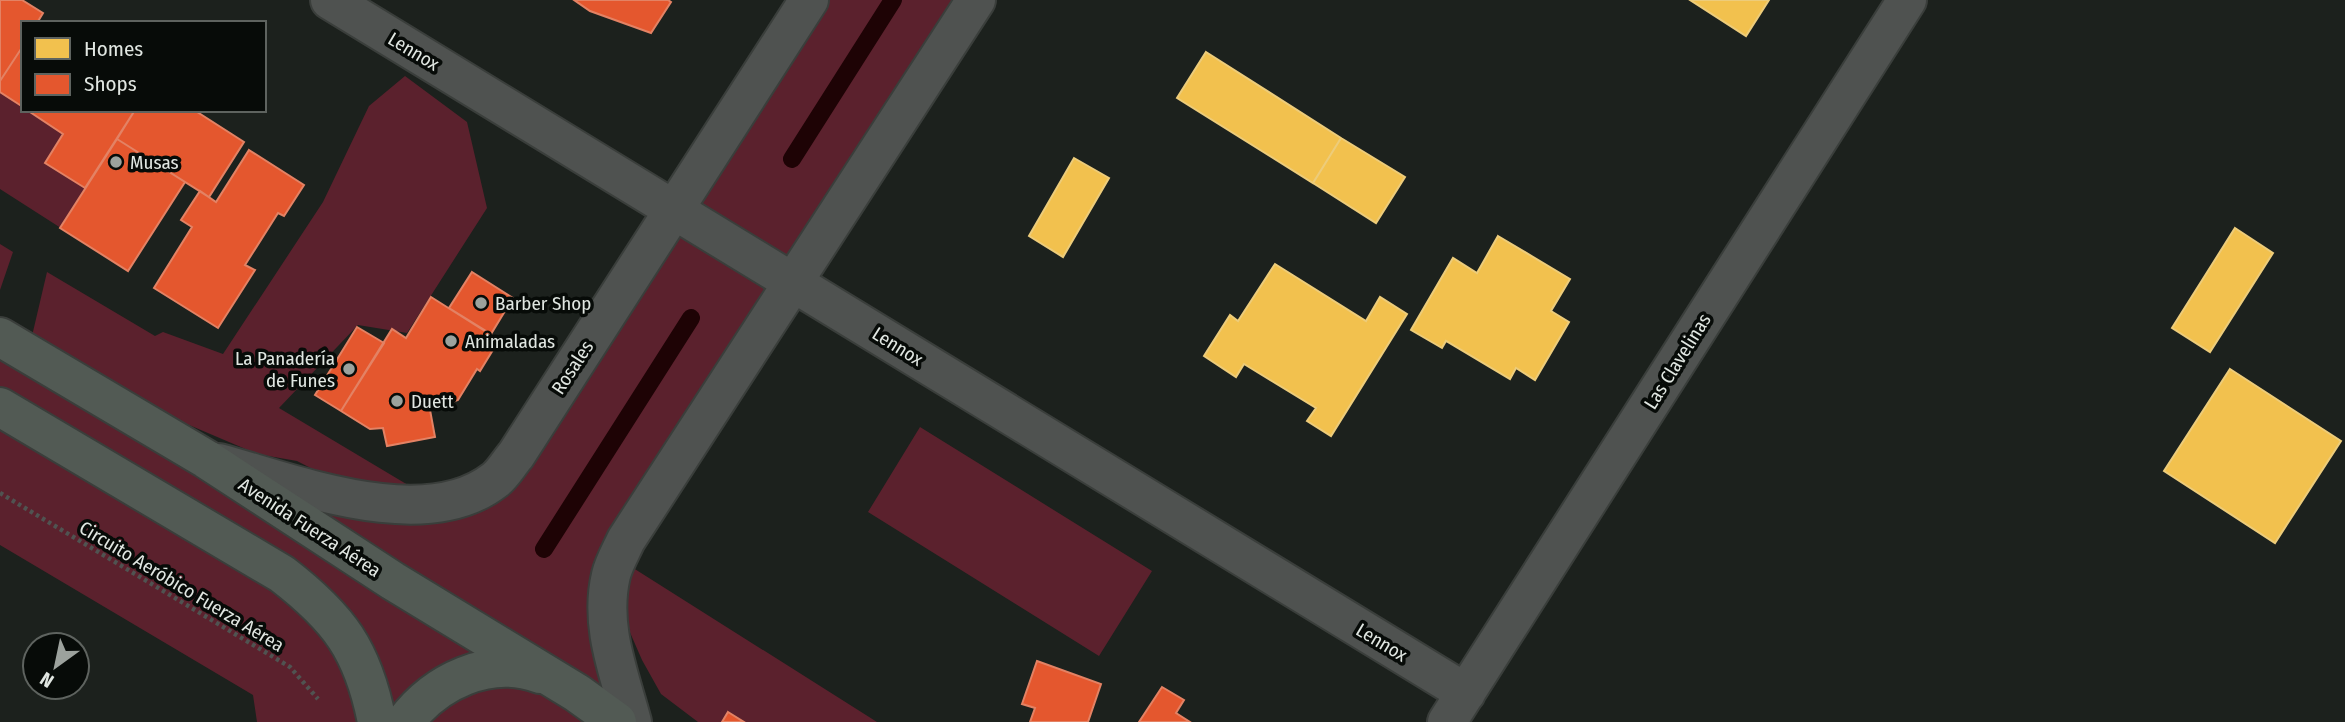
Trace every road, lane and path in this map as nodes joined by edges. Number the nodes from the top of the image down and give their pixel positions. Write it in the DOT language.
graph roads {
  1 [pos="330,0"];
  2 [pos="809,0"];
  3 [pos="976,0"];
  4 [pos="1908,0"];
  5 [pos="674,209"];
  6 [pos="793,282"];
  7 [pos="0,337"];
  8 [pos="0,407"];
  9 [pos="206,459"];
  10 [pos="0,493"];
  11 [pos="566,687"];
  12 [pos="324,706"];
  13 [pos="1456,708"];
  14 [pos="377,722"];
  15 [pos="405,722"];
  16 [pos="604,722"];
  17 [pos="617,722"];
  18 [pos="632,722"];
  1 -- 5 [label="street, Lennox"];
  2 -- 5 [label="street, Rosales"];
  3 -- 6 [label="street"];
  4 -- 13 [label="street, Las Clavelinas"];
  5 -- 6 [label="street, Lennox"];
  5 -- 9 [label="street, Rosales"];
  6 -- 13 [label="street, Lennox"];
  6 -- 18 [label="street"];
  7 -- 9 [label="main road, Avenida Fuerza Aérea"];
  8 -- 14 [label="main road"];
  9 -- 11 [label="main road, Avenida Fuerza Aérea"];
  10 -- 12 [label="path, Circuito Aeróbico Fuerza Aérea"];
  11 -- 15 [label="main road"];
  11 -- 16 [label="main road"];
  11 -- 17 [label="main road, Avenida Fuerza Aérea"];
}
